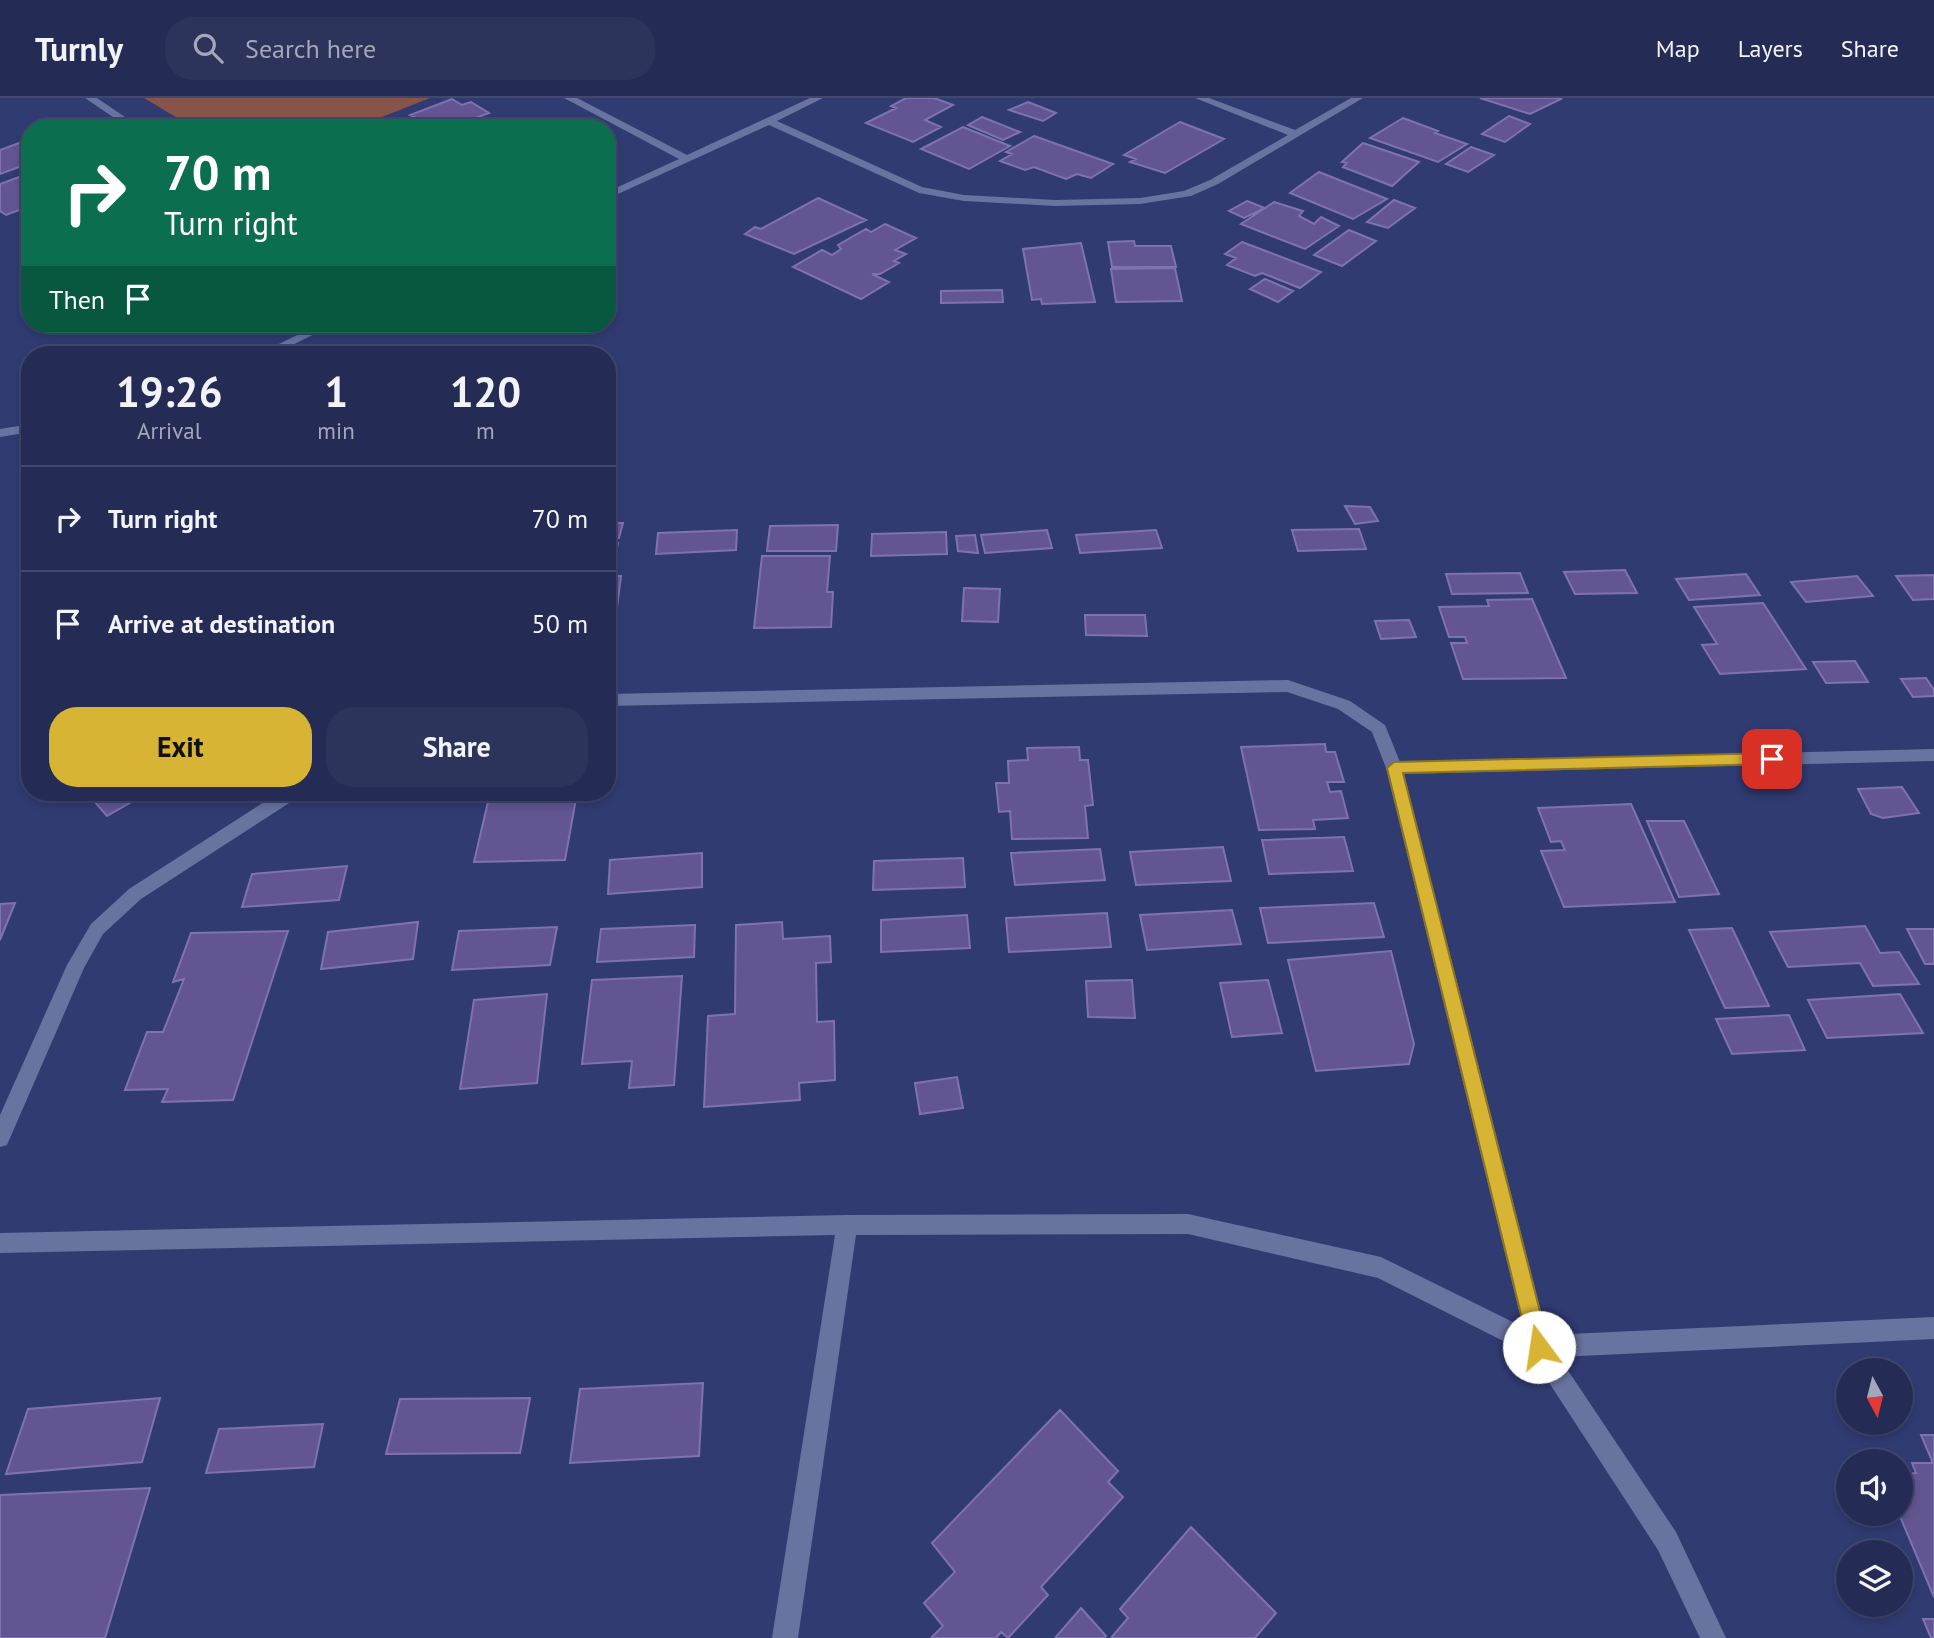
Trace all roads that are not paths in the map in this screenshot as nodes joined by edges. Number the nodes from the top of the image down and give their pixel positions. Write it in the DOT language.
graph roads {
  1 [pos="90,98"];
  2 [pos="569,98"];
  3 [pos="818,98"];
  4 [pos="1200,98"];
  5 [pos="1358,98"];
  6 [pos="122,119"];
  7 [pos="610,119"];
  8 [pos="769,121"];
  9 [pos="616,122"];
  10 [pos="1294,134"];
  11 [pos="687,159"];
  12 [pos="616,192"];
  13 [pos="310,333"];
  14 [pos="281,346"];
  15 [pos="21,430"];
  16 [pos="0,433"];
  17 [pos="616,700"];
  18 [pos="1934,755"];
  19 [pos="1394,768"];
  20 [pos="279,801"];
  21 [pos="0,1139"];
  22 [pos="847,1226"];
  23 [pos="0,1243"];
  24 [pos="1934,1328"];
  25 [pos="1539,1347"];
  26 [pos="785,1638"];
  27 [pos="1713,1638"];
  1 -- 6 [label="street"];
  2 -- 7 [label="street"];
  3 -- 8 [label="street"];
  4 -- 10 [label="street"];
  5 -- 10 [label="street"];
  8 -- 10 [label="street"];
  8 -- 11 [label="street"];
  9 -- 11 [label="street"];
  11 -- 12 [label="street"];
  13 -- 14 [label="street"];
  15 -- 16 [label="street"];
  17 -- 19 [label="street"];
  18 -- 19 [label="street"];
  19 -- 25 [label="street"];
  20 -- 21 [label="street"];
  22 -- 23 [label="street"];
  22 -- 25 [label="street"];
  22 -- 26 [label="street"];
  24 -- 25 [label="street"];
  25 -- 27 [label="street"];
}
